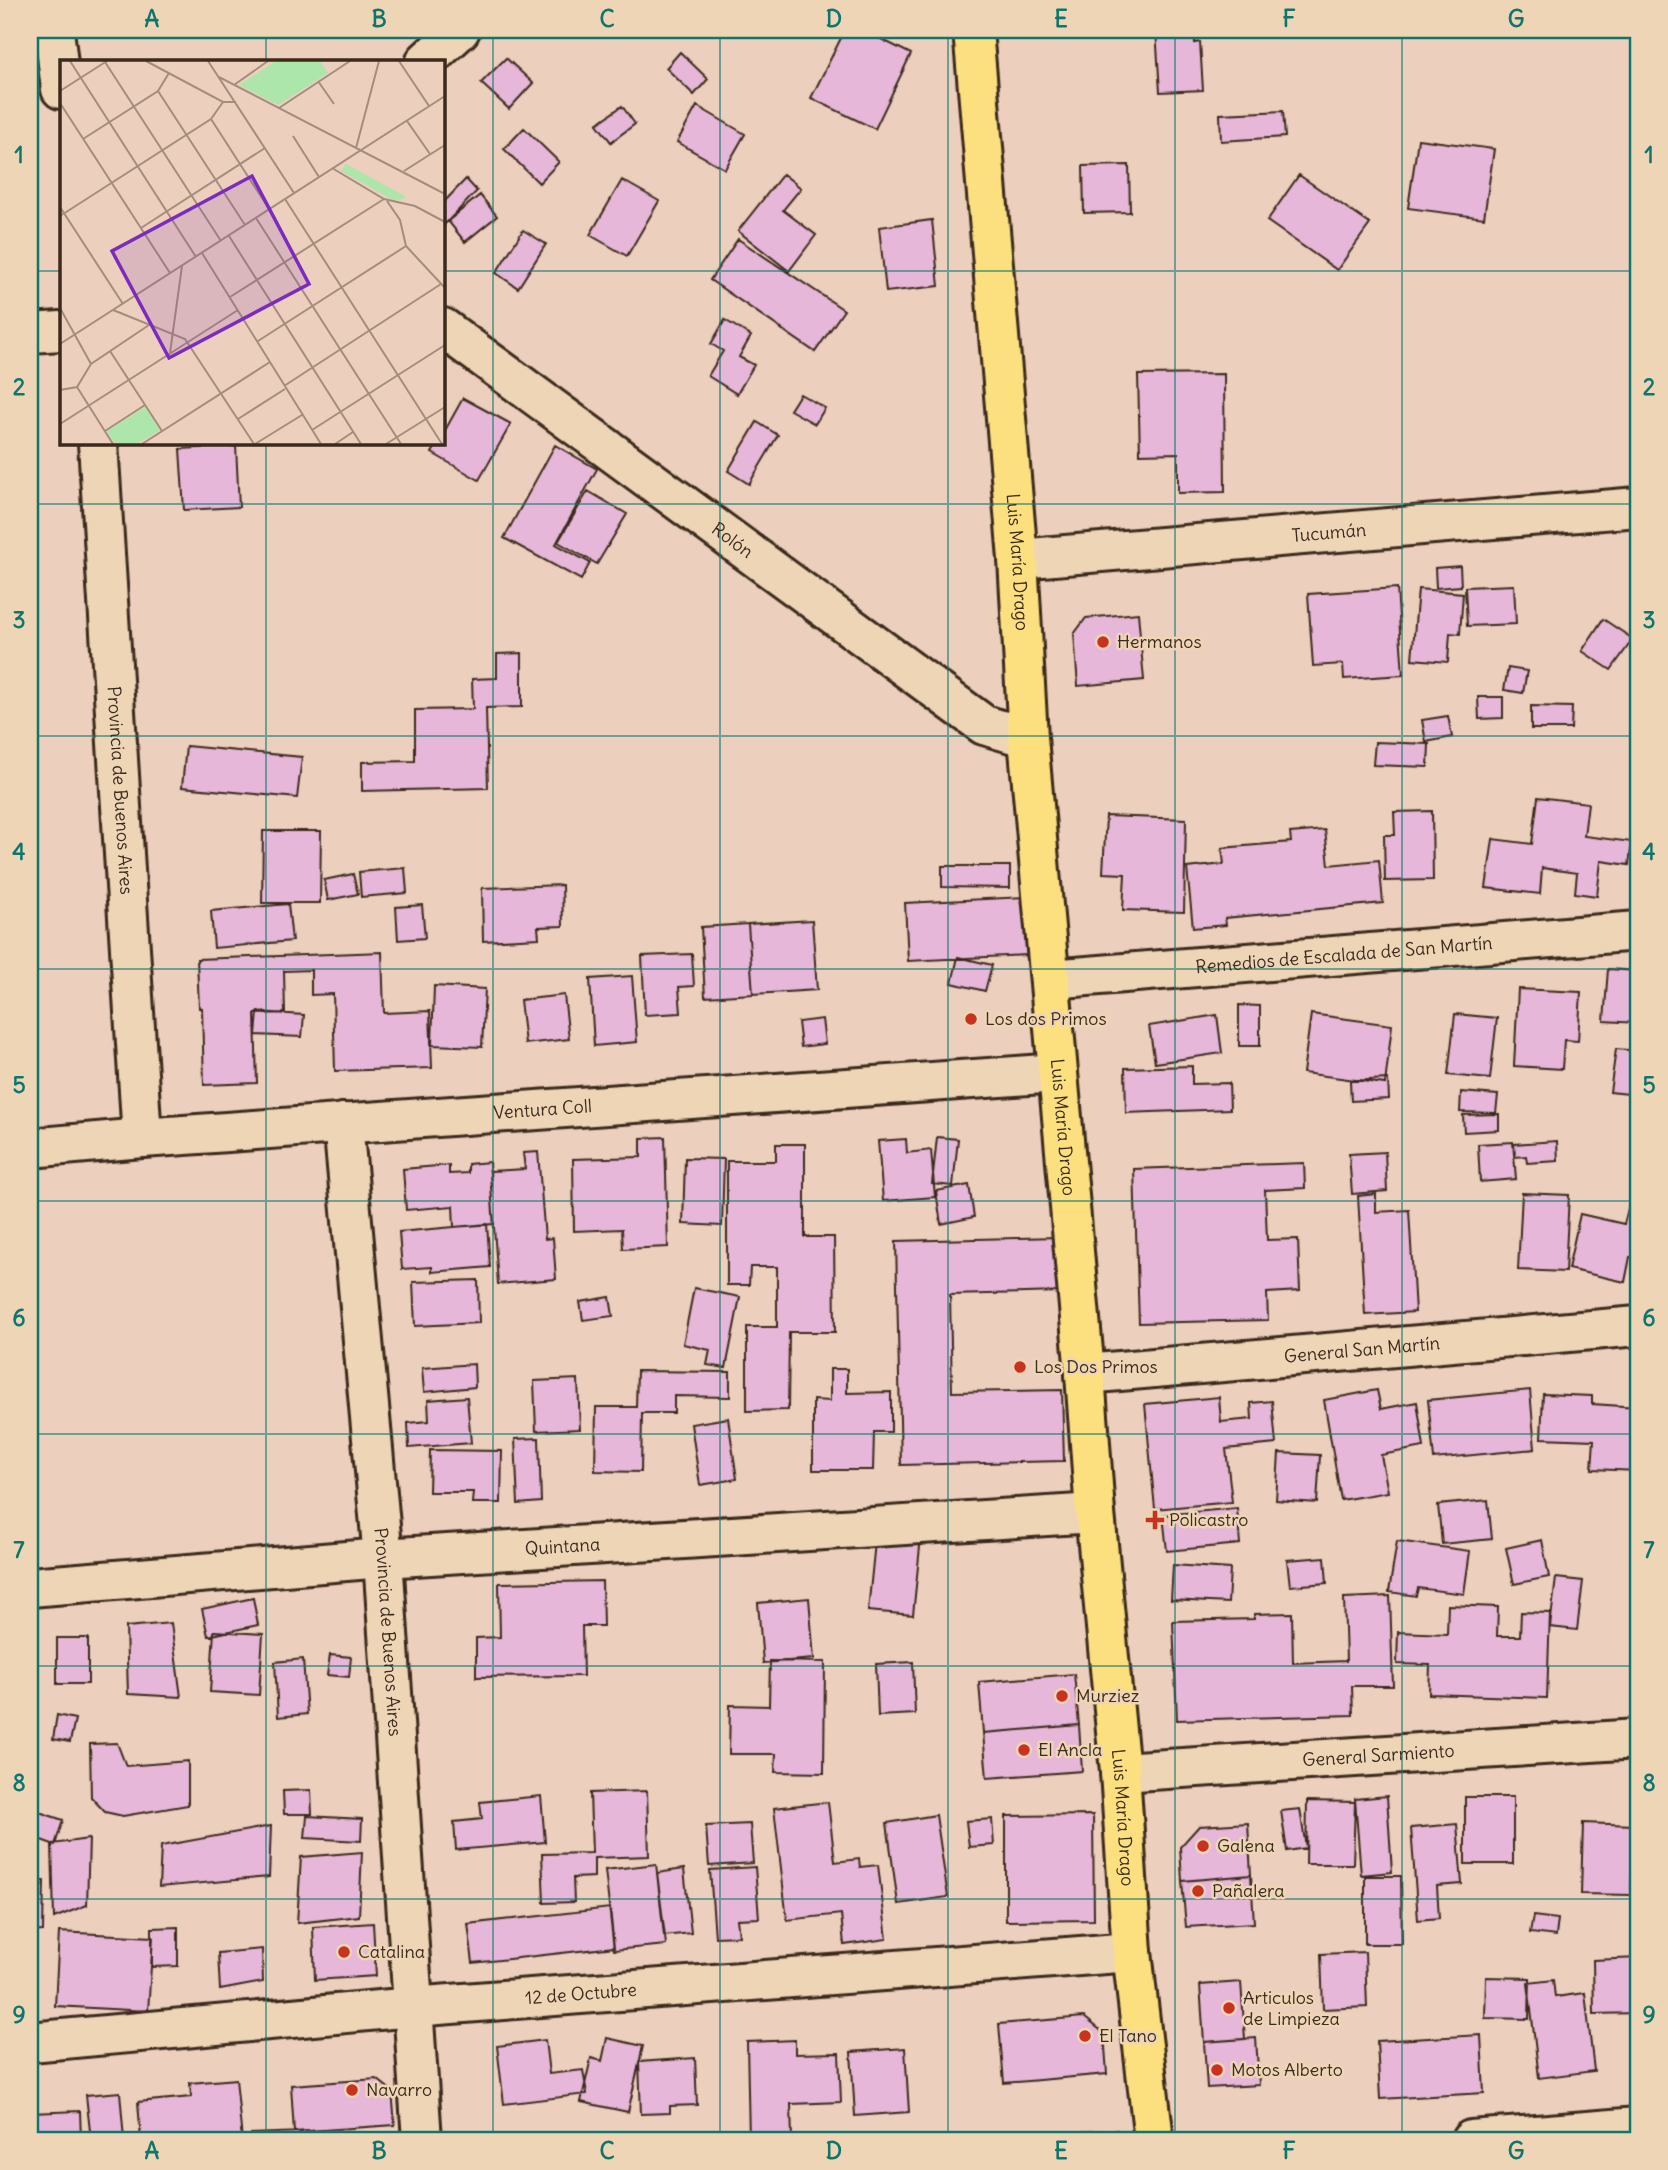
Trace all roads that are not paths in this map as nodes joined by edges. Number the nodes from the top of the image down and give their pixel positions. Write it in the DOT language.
graph roads {
  1 [pos="460,30"];
  2 [pos="973,30"];
  3 [pos="427,60"];
  4 [pos="444,329"];
  5 [pos="60,331"];
  6 [pos="30,333"];
  7 [pos="98,444"];
  8 [pos="1638,507"];
  9 [pos="1018,559"];
  10 [pos="1028,738"];
  11 [pos="1638,931"];
  12 [pos="1051,979"];
  13 [pos="1058,1073"];
  14 [pos="343,1123"];
  15 [pos="142,1138"];
  16 [pos="30,1148"];
  17 [pos="1638,1326"];
  18 [pos="1085,1374"];
  19 [pos="1095,1513"];
  20 [pos="383,1558"];
  21 [pos="30,1587"];
  22 [pos="1638,1739"];
  23 [pos="1120,1772"];
  24 [pos="1132,1952"];
  25 [pos="412,2007"];
  26 [pos="30,2042"];
  27 [pos="1638,2127"];
  28 [pos="422,2140"];
  29 [pos="1154,2140"];
  30 [pos="1471,2140"];
  1 -- 3 [label="street"];
  2 -- 9 [label="main road, Luis María Drago"];
  4 -- 10 [label="street, Rolón"];
  5 -- 6 [label="street"];
  7 -- 15 [label="street, Provincia de Buenos Aires"];
  8 -- 9 [label="street, Tucumán"];
  9 -- 10 [label="main road, Luis María Drago"];
  10 -- 12 [label="main road, Luis María Drago"];
  11 -- 12 [label="street, Remedios de Escalada de San Martín"];
  12 -- 13 [label="main road, Luis María Drago"];
  13 -- 14 [label="street, Ventura Coll"];
  13 -- 18 [label="main road, Luis María Drago"];
  14 -- 15 [label="street, Ventura Coll"];
  14 -- 20 [label="street, Provincia de Buenos Aires"];
  15 -- 16 [label="street, Ventura Coll"];
  17 -- 18 [label="street, General San Martín"];
  18 -- 19 [label="main road, Luis María Drago"];
  19 -- 20 [label="street, Quintana"];
  19 -- 23 [label="main road, Luis María Drago"];
  20 -- 21 [label="street, Quintana"];
  20 -- 25 [label="street, Provincia de Buenos Aires"];
  22 -- 23 [label="street, General Sarmiento"];
  23 -- 24 [label="main road, Luis María Drago"];
  24 -- 25 [label="street, 12 de Octubre"];
  24 -- 29 [label="main road, Luis María Drago"];
  25 -- 26 [label="street, 12 de Octubre"];
  25 -- 28 [label="street, Provincia de Buenos Aires"];
  27 -- 30 [label="street"];
}
